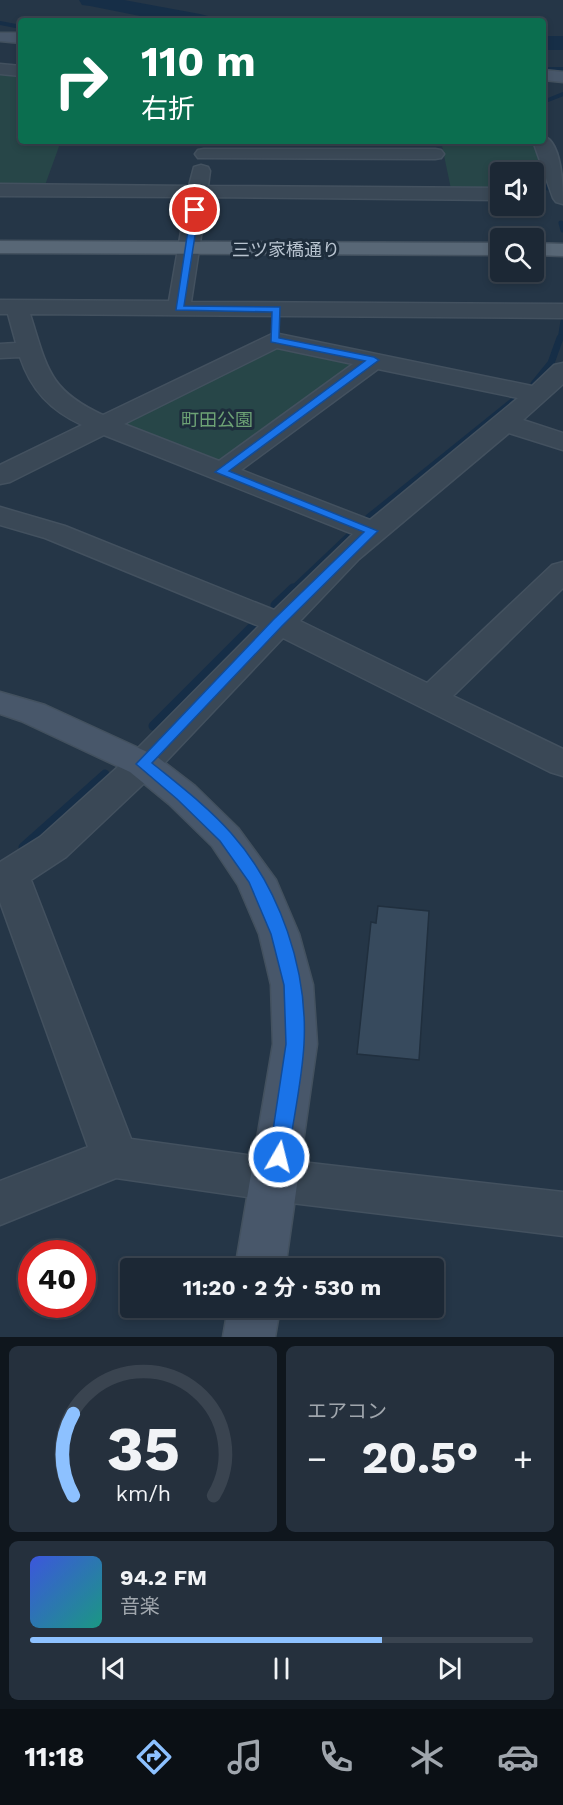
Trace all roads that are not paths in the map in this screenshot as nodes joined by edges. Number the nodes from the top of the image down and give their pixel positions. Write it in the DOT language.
graph roads {
  1 [pos="0,37"];
  2 [pos="18,38"];
  3 [pos="0,69"];
  4 [pos="18,71"];
  5 [pos="546,75"];
  6 [pos="563,77"];
  7 [pos="543,144"];
  8 [pos="205,147"];
  9 [pos="434,147"];
  10 [pos="0,190"];
  11 [pos="198,192"];
  12 [pos="444,193"];
  13 [pos="490,194"];
  14 [pos="558,195"];
  15 [pos="0,247"];
  16 [pos="189,248"];
  17 [pos="490,249"];
  18 [pos="544,249"];
  19 [pos="563,250"];
  20 [pos="9,307"];
  21 [pos="179,308"];
  22 [pos="277,309"];
  23 [pos="563,311"];
  24 [pos="274,340"];
  25 [pos="30,349"];
  26 [pos="0,351"];
  27 [pos="374,360"];
  28 [pos="563,370"];
  29 [pos="537,395"];
  30 [pos="505,423"];
  31 [pos="103,425"];
  32 [pos="563,442"];
  33 [pos="221,472"];
  34 [pos="0,476"];
  35 [pos="0,516"];
  36 [pos="372,531"];
  37 [pos="563,571"];
  38 [pos="278,623"];
  39 [pos="431,698"];
  40 [pos="0,703"];
  41 [pos="143,764"];
  42 [pos="563,764"];
  43 [pos="5,878"];
  44 [pos="115,1157"];
  45 [pos="275,1180"];
  46 [pos="0,1203"];
  47 [pos="563,1214"];
  48 [pos="262,1258"];
  49 [pos="252,1318"];
  50 [pos="249,1337"];
  1 -- 2 [label="street"];
  3 -- 4 [label="street"];
  5 -- 6 [label="street"];
  7 -- 14 [label="street"];
  8 -- 9 [label="street"];
  8 -- 11 [label="street"];
  9 -- 12 [label="street"];
  10 -- 11 [label="street"];
  11 -- 12 [label="street"];
  11 -- 16 [label="street"];
  12 -- 13 [label="street"];
  15 -- 16 [label="main road, 三ツ家橋通り"];
  16 -- 17 [label="main road, 三ツ家橋通り"];
  16 -- 21 [label="street"];
  18 -- 19 [label="main road"];
  20 -- 21 [label="street"];
  20 -- 25 [label="street"];
  21 -- 22 [label="street"];
  22 -- 23 [label="street"];
  22 -- 24 [label="street"];
  24 -- 27 [label="street"];
  24 -- 31 [label="street"];
  25 -- 26 [label="street"];
  25 -- 31 [label="street"];
  27 -- 29 [label="street"];
  27 -- 33 [label="street"];
  28 -- 29 [label="street"];
  29 -- 30 [label="street"];
  30 -- 32 [label="street"];
  30 -- 36 [label="street"];
  31 -- 33 [label="street"];
  31 -- 34 [label="street"];
  33 -- 36 [label="street"];
  35 -- 38 [label="street"];
  36 -- 38 [label="street"];
  37 -- 39 [label="street"];
  38 -- 39 [label="street"];
  38 -- 41 [label="street"];
  39 -- 42 [label="street"];
  40 -- 41 [label="street"];
  41 -- 43 [label="street"];
  41 -- 45 [label="street"];
  43 -- 44 [label="street"];
  44 -- 45 [label="street"];
  44 -- 46 [label="street"];
  45 -- 47 [label="street"];
  45 -- 48 [label="street"];
  49 -- 50 [label="street"];
}
